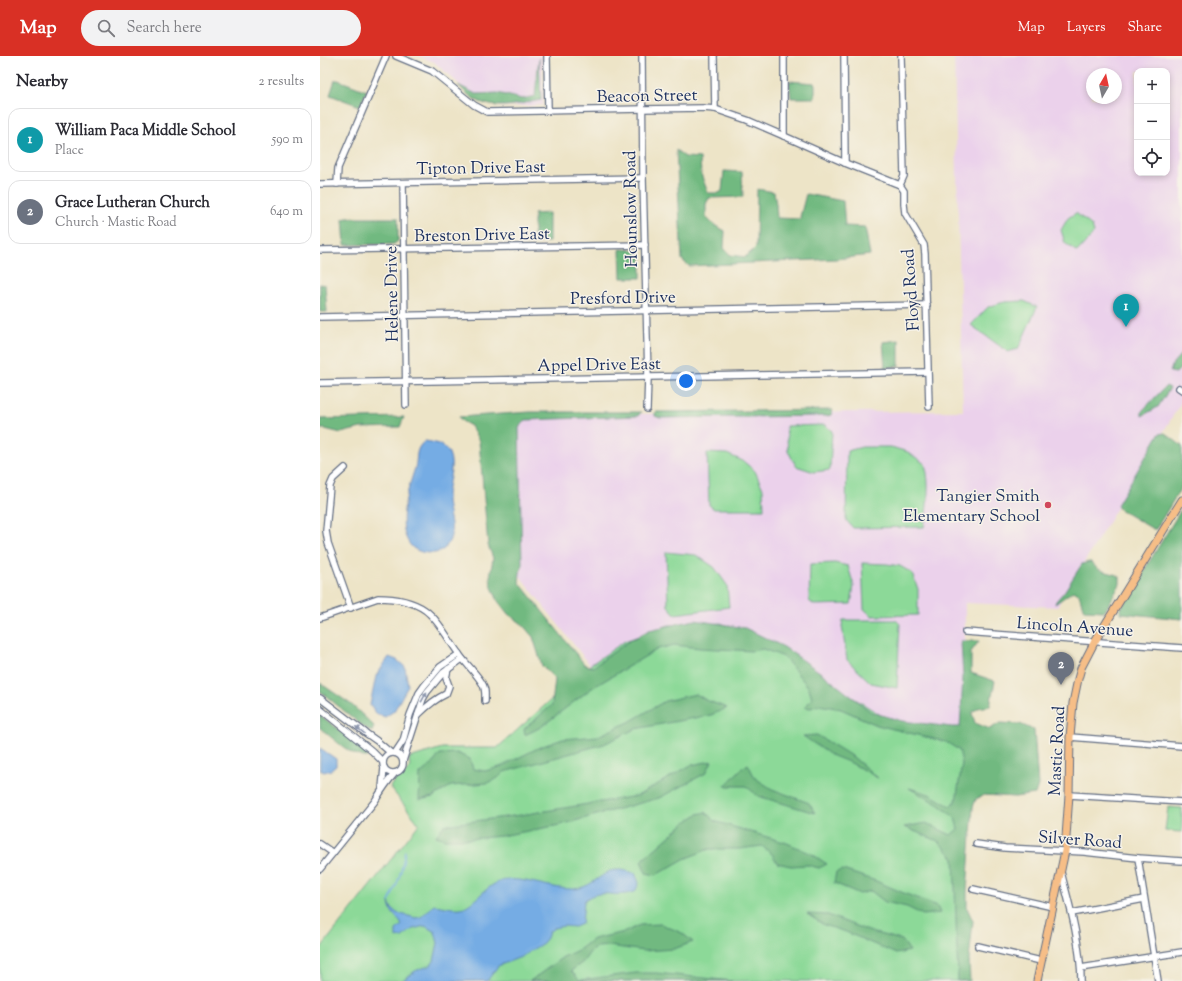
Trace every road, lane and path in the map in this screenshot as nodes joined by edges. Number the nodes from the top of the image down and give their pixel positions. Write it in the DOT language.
graph roads {
  1 [pos="386,56"];
  2 [pos="396,56"];
  3 [pos="547,56"];
  4 [pos="642,56"];
  5 [pos="714,56"];
  6 [pos="784,56"];
  7 [pos="844,56"];
  8 [pos="902,56"];
  9 [pos="643,109"];
  10 [pos="715,109"];
  11 [pos="548,110"];
  12 [pos="784,136"];
  13 [pos="845,163"];
  14 [pos="643,178"];
  15 [pos="403,183"];
  16 [pos="320,184"];
  17 [pos="336,184"];
  18 [pos="900,185"];
  19 [pos="645,245"];
  20 [pos="404,249"];
  21 [pos="320,250"];
  22 [pos="926,306"];
  23 [pos="646,311"];
  24 [pos="405,315"];
  25 [pos="320,317"];
  26 [pos="927,372"];
  27 [pos="648,377"];
  28 [pos="406,381"];
  29 [pos="320,383"];
  30 [pos="406,405"];
  31 [pos="929,407"];
  32 [pos="647,408"];
  33 [pos="345,468"];
  34 [pos="1182,500"];
  35 [pos="351,608"];
  36 [pos="320,618"];
  37 [pos="965,632"];
  38 [pos="1095,641"];
  39 [pos="1182,648"];
  40 [pos="460,657"];
  41 [pos="448,669"];
  42 [pos="438,674"];
  43 [pos="446,678"];
  44 [pos="320,698"];
  45 [pos="485,701"];
  46 [pos="320,709"];
  47 [pos="417,717"];
  48 [pos="1070,737"];
  49 [pos="1182,746"];
  50 [pos="393,753"];
  51 [pos="403,760"];
  52 [pos="384,765"];
  53 [pos="395,774"];
  54 [pos="382,788"];
  55 [pos="1069,795"];
  56 [pos="1182,802"];
  57 [pos="320,844"];
  58 [pos="976,844"];
  59 [pos="1065,851"];
  60 [pos="333,853"];
  61 [pos="1138,858"];
  62 [pos="1182,861"];
  63 [pos="320,868"];
  64 [pos="1061,872"];
  65 [pos="973,889"];
  66 [pos="1144,899"];
  67 [pos="1053,906"];
  68 [pos="1072,913"];
  69 [pos="978,946"];
  70 [pos="1182,952"];
  71 [pos="1155,956"];
  72 [pos="1041,961"];
  73 [pos="1081,968"];
  74 [pos="1037,981"];
  75 [pos="1081,981"];
  76 [pos="1158,981"];
  1 -- 17 [label="street"];
  2 -- 11 [label="street, Beacon Street"];
  3 -- 11 [label="street"];
  4 -- 9 [label="street, Hounslow Road"];
  5 -- 10 [label="street"];
  6 -- 12 [label="street"];
  7 -- 13 [label="street"];
  8 -- 18 [label="street, Floyd Road"];
  9 -- 10 [label="street, Beacon Street"];
  9 -- 11 [label="street, Beacon Street"];
  9 -- 14 [label="street, Hounslow Road"];
  10 -- 12 [label="street, Beacon Street"];
  12 -- 13 [label="street, Beacon Street"];
  13 -- 18 [label="street, Beacon Street"];
  14 -- 15 [label="street, Tipton Drive East"];
  14 -- 19 [label="street, Hounslow Road"];
  15 -- 17 [label="street, Tipton Drive East"];
  15 -- 20 [label="street, Helene Drive"];
  16 -- 17 [label="street, Tipton Drive East"];
  18 -- 22 [label="street, Floyd Road"];
  19 -- 20 [label="street, Breston Drive East"];
  19 -- 23 [label="street, Hounslow Road"];
  20 -- 21 [label="street, Breston Drive East"];
  20 -- 24 [label="street, Helene Drive"];
  22 -- 23 [label="street, Presford Drive"];
  22 -- 26 [label="street, Floyd Road"];
  23 -- 24 [label="street, Presford Drive"];
  23 -- 27 [label="street, Hounslow Road"];
  24 -- 25 [label="street, Presford Drive"];
  24 -- 28 [label="street, Helene Drive"];
  26 -- 27 [label="street, Appel Drive East"];
  26 -- 31 [label="street, Floyd Road"];
  27 -- 28 [label="street, Appel Drive East"];
  27 -- 32 [label="street, Hounslow Road"];
  28 -- 29 [label="street, Appel Drive East"];
  28 -- 30 [label="street, Helene Drive"];
  33 -- 35 [label="street"];
  34 -- 38 [label="main road, Mastic Road"];
  35 -- 36 [label="street"];
  35 -- 40 [label="street"];
  37 -- 38 [label="street, Lincoln Avenue"];
  38 -- 39 [label="street, Lincoln Avenue"];
  38 -- 48 [label="main road, Mastic Road"];
  40 -- 41 [label="street"];
  40 -- 42 [label="street"];
  40 -- 45 [label="street"];
  41 -- 42 [label="street"];
  41 -- 43 [label="street"];
  42 -- 43 [label="street"];
  47 -- 42 [label="street, one-way"];
  42 -- 50 [label="street"];
  43 -- 47 [label="street"];
  50 -- 44 [label="street, one-way"];
  46 -- 52 [label="street"];
  47 -- 51 [label="street"];
  48 -- 49 [label="street"];
  48 -- 55 [label="main road, Mastic Road"];
  50 -- 51 [label="street"];
  50 -- 52 [label="street"];
  51 -- 53 [label="street"];
  52 -- 53 [label="street"];
  52 -- 54 [label="street"];
  53 -- 54 [label="street"];
  54 -- 60 [label="street"];
  55 -- 56 [label="street"];
  55 -- 59 [label="main road, Mastic Road"];
  57 -- 60 [label="street"];
  58 -- 59 [label="street, Silver Road"];
  59 -- 61 [label="street, Silver Road"];
  59 -- 64 [label="main road, Mastic Road"];
  60 -- 63 [label="street"];
  61 -- 62 [label="street, Silver Road"];
  61 -- 66 [label="street"];
  64 -- 67 [label="main road, Mastic Road"];
  64 -- 68 [label="street"];
  65 -- 67 [label="street"];
  66 -- 68 [label="street"];
  66 -- 71 [label="street"];
  67 -- 72 [label="main road, Mastic Road"];
  68 -- 73 [label="street"];
  69 -- 72 [label="street"];
  70 -- 71 [label="street"];
  71 -- 73 [label="street"];
  71 -- 76 [label="street"];
  72 -- 74 [label="main road, Mastic Road"];
  73 -- 75 [label="street"];
}
